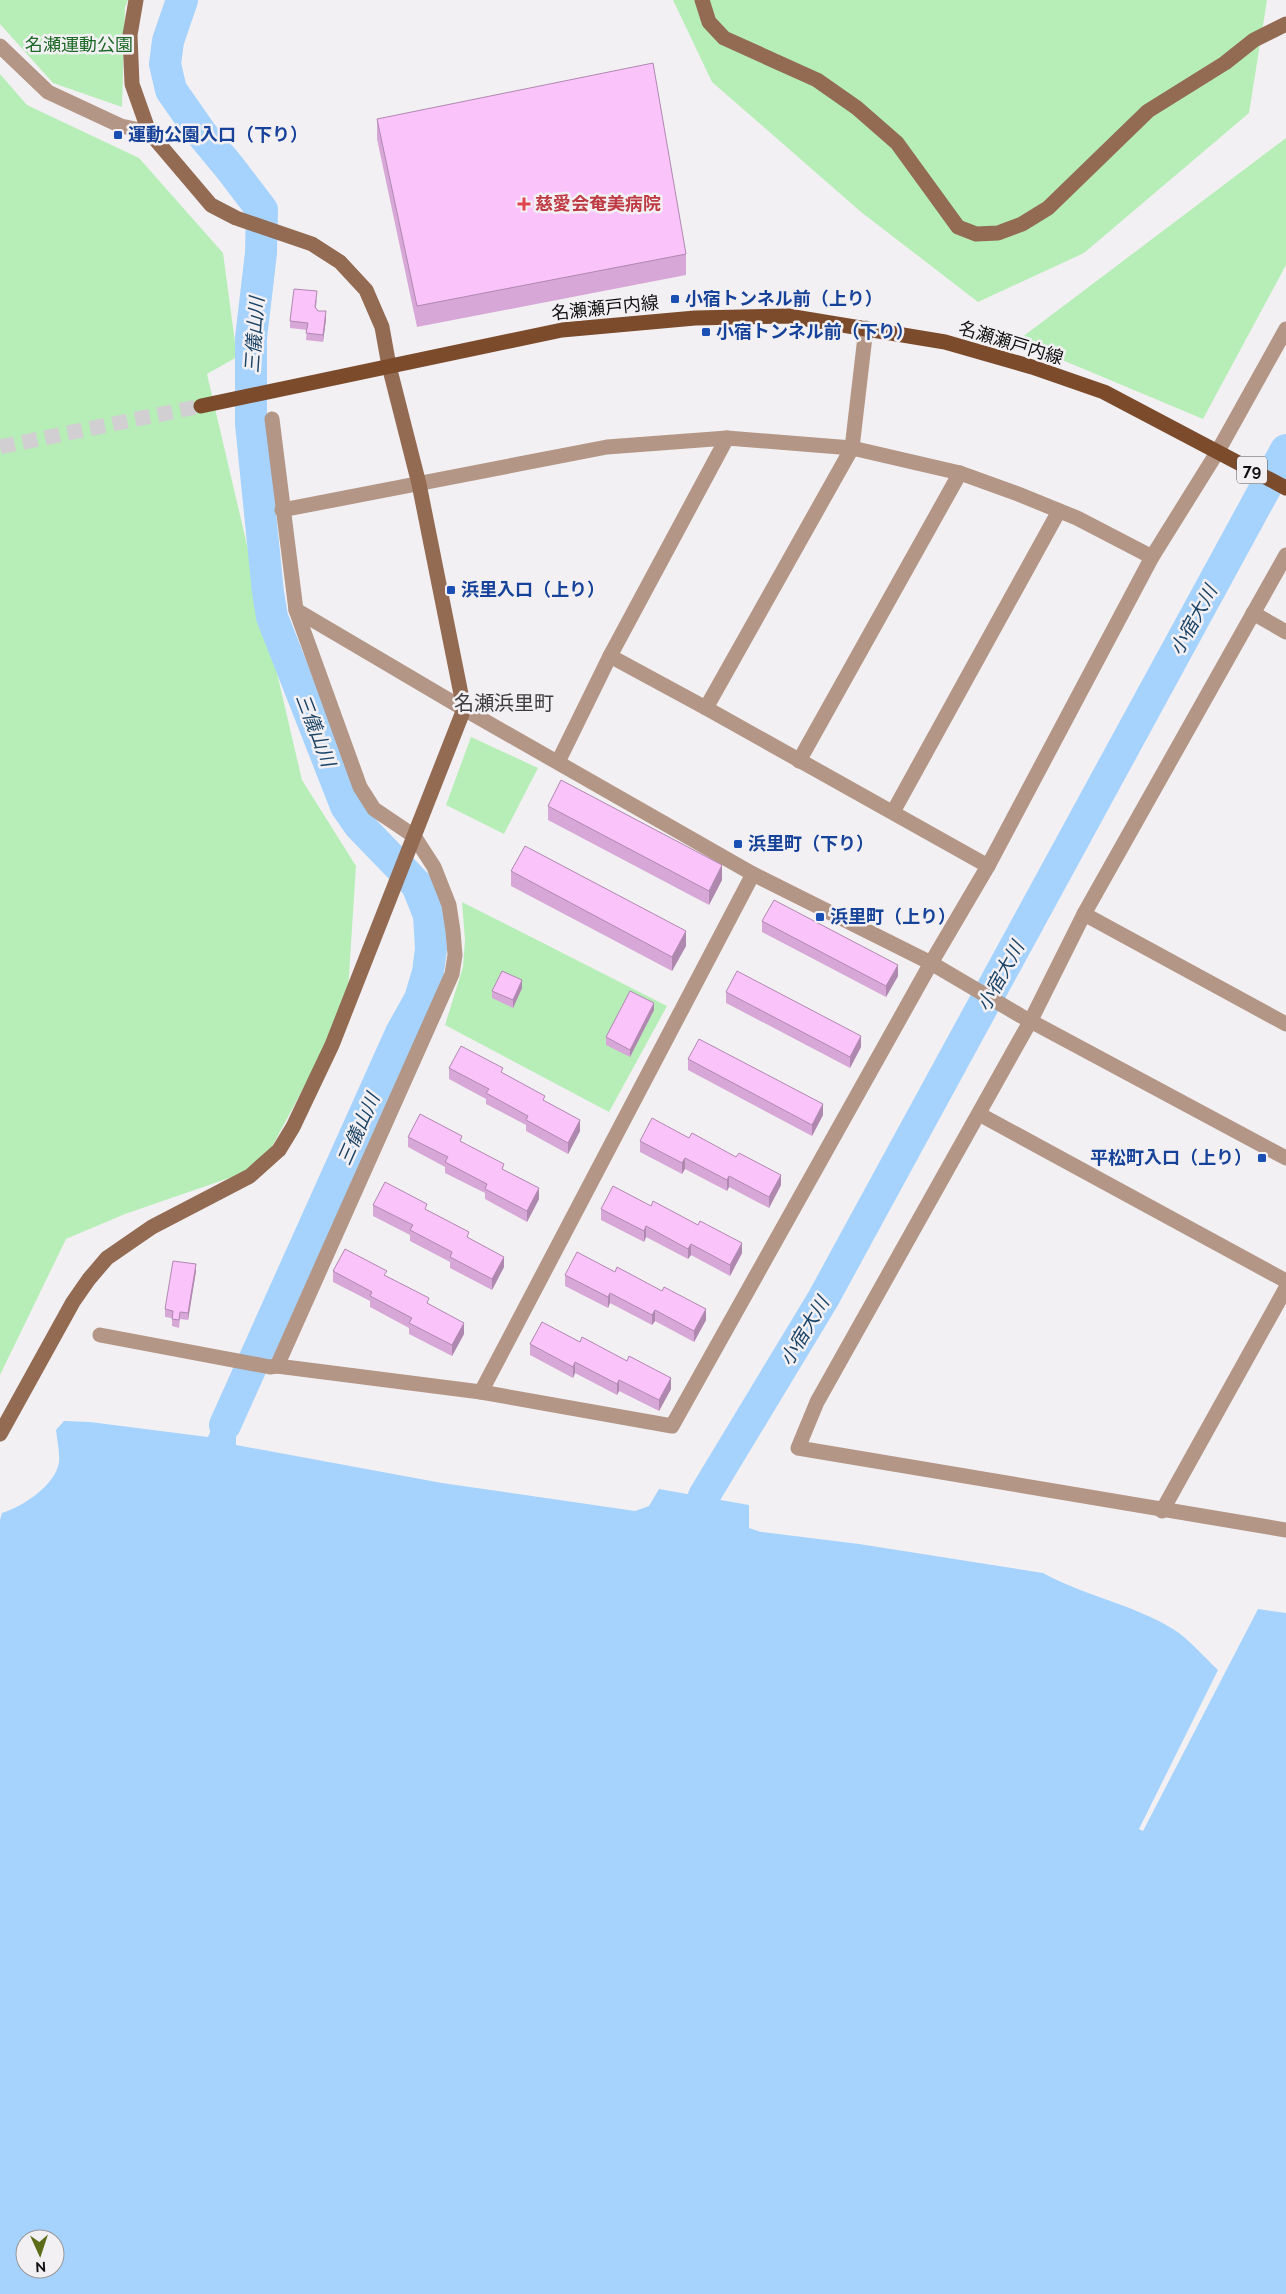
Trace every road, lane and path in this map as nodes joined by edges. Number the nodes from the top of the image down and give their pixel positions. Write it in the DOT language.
graph roads {
  1 [pos="136,0"];
  2 [pos="702,0"];
  3 [pos="1286,24"];
  4 [pos="0,46"];
  5 [pos="149,132"];
  6 [pos="866,328"];
  7 [pos="1286,329"];
  8 [pos="389,366"];
  9 [pos="201,406"];
  10 [pos="272,418"];
  11 [pos="727,438"];
  12 [pos="852,448"];
  13 [pos="1218,451"];
  14 [pos="960,473"];
  15 [pos="419,484"];
  16 [pos="1286,488"];
  17 [pos="282,510"];
  18 [pos="1059,512"];
  19 [pos="1286,555"];
  20 [pos="1152,557"];
  21 [pos="296,610"];
  22 [pos="1253,613"];
  23 [pos="1286,632"];
  24 [pos="610,656"];
  25 [pos="706,708"];
  26 [pos="464,709"];
  27 [pos="799,761"];
  28 [pos="558,762"];
  29 [pos="893,812"];
  30 [pos="413,840"];
  31 [pos="988,866"];
  32 [pos="754,874"];
  33 [pos="1084,914"];
  34 [pos="937,967"];
  35 [pos="1026,1018"];
  36 [pos="1286,1024"];
  37 [pos="978,1114"];
  38 [pos="1286,1158"];
  39 [pos="1286,1281"];
  40 [pos="1286,1288"];
  41 [pos="100,1335"];
  42 [pos="274,1366"];
  43 [pos="481,1392"];
  44 [pos="0,1434"];
  45 [pos="1162,1510"];
  46 [pos="1286,1530"];
  1 -- 5 [label="street"];
  2 -- 3 [label="street"];
  4 -- 5 [label="street"];
  5 -- 8 [label="street"];
  6 -- 8 [label="main road, 名瀬瀬戸内線 / 79"];
  6 -- 12 [label="street"];
  6 -- 13 [label="main road, 名瀬瀬戸内線 / 79"];
  7 -- 13 [label="street"];
  8 -- 9 [label="main road, 名瀬瀬戸内線 / 79"];
  8 -- 15 [label="street"];
  10 -- 17 [label="street"];
  11 -- 12 [label="street"];
  11 -- 15 [label="street"];
  11 -- 24 [label="street"];
  12 -- 14 [label="street"];
  12 -- 25 [label="street"];
  13 -- 16 [label="main road, 名瀬瀬戸内線 / 79"];
  13 -- 20 [label="street"];
  14 -- 18 [label="street"];
  14 -- 27 [label="street"];
  15 -- 17 [label="street"];
  15 -- 26 [label="street"];
  17 -- 21 [label="street"];
  18 -- 20 [label="street"];
  18 -- 29 [label="street"];
  19 -- 22 [label="street"];
  20 -- 31 [label="street"];
  21 -- 26 [label="street"];
  21 -- 30 [label="street"];
  22 -- 23 [label="street"];
  22 -- 33 [label="street"];
  24 -- 25 [label="street"];
  24 -- 28 [label="street"];
  25 -- 27 [label="street"];
  26 -- 28 [label="street"];
  26 -- 30 [label="street"];
  27 -- 29 [label="street"];
  28 -- 32 [label="street"];
  29 -- 31 [label="street"];
  30 -- 42 [label="street"];
  30 -- 44 [label="street"];
  31 -- 34 [label="street"];
  32 -- 34 [label="street"];
  32 -- 43 [label="street"];
  33 -- 35 [label="street"];
  33 -- 36 [label="street"];
  34 -- 35 [label="street"];
  34 -- 43 [label="street"];
  35 -- 37 [label="street"];
  35 -- 38 [label="street"];
  37 -- 39 [label="street"];
  37 -- 45 [label="street"];
  40 -- 45 [label="street"];
  41 -- 42 [label="street"];
  42 -- 43 [label="street"];
  45 -- 46 [label="street"];
}
